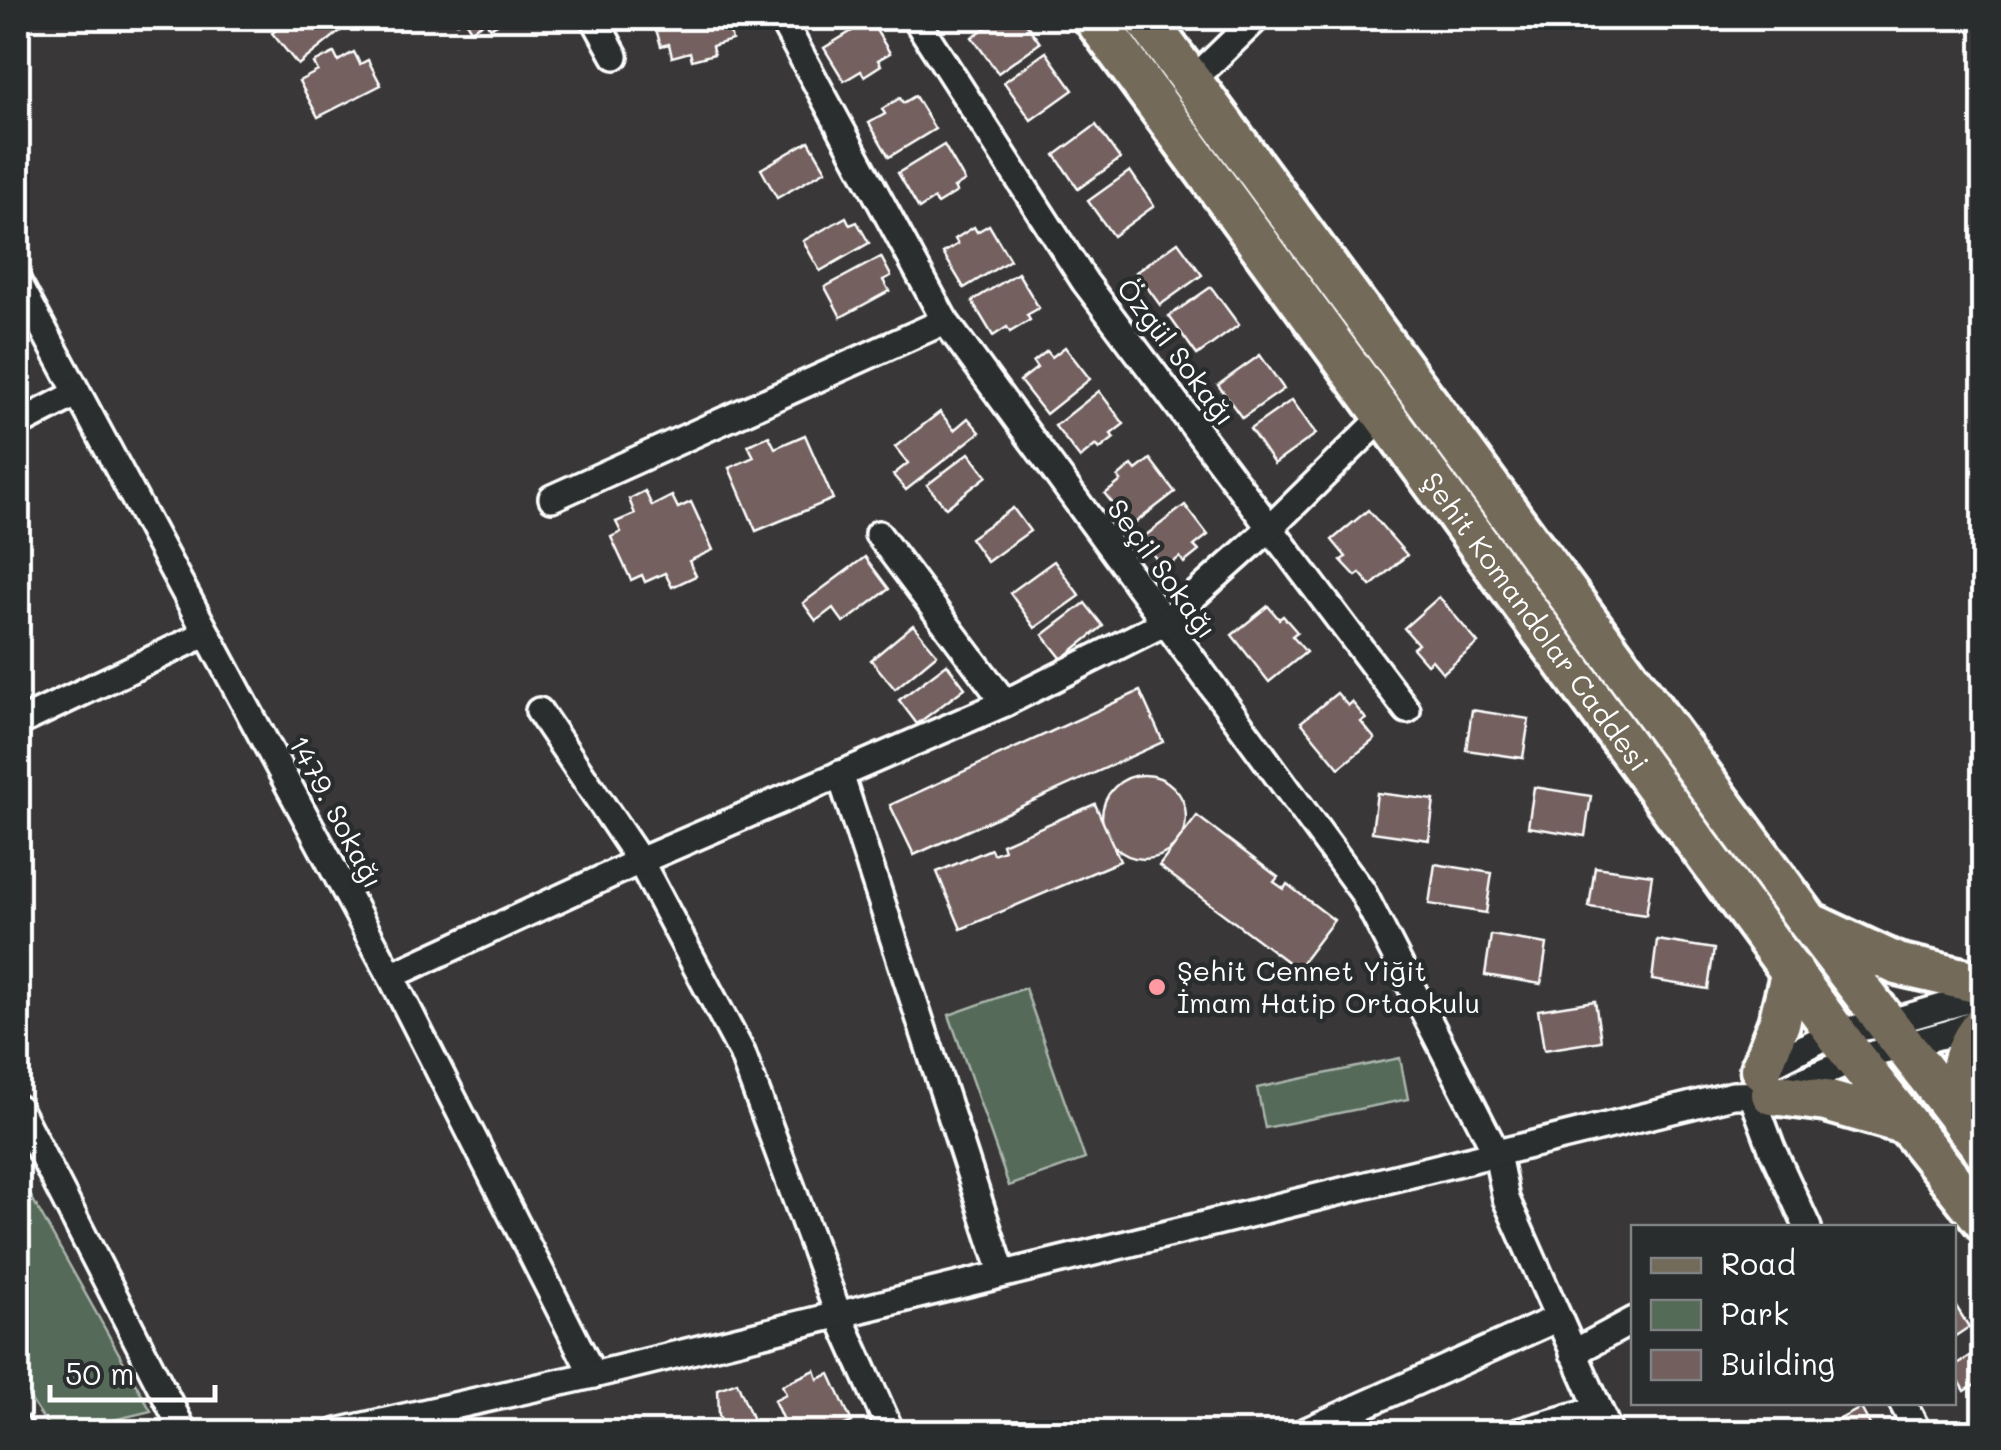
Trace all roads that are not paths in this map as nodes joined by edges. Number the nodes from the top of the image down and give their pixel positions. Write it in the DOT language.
graph roads {
  1 [pos="594,18"];
  2 [pos="916,18"];
  3 [pos="1094,18"];
  4 [pos="1145,18"];
  5 [pos="1257,18"];
  6 [pos="790,21"];
  7 [pos="615,56"];
  8 [pos="1192,81"];
  9 [pos="18,282"];
  10 [pos="945,322"];
  11 [pos="76,394"];
  12 [pos="1386,414"];
  13 [pos="18,424"];
  14 [pos="552,498"];
  15 [pos="1271,527"];
  16 [pos="878,534"];
  17 [pos="1164,623"];
  18 [pos="206,634"];
  19 [pos="1005,703"];
  20 [pos="1407,710"];
  21 [pos="539,711"];
  22 [pos="18,723"];
  23 [pos="840,774"];
  24 [pos="640,861"];
  25 [pos="1807,920"];
  26 [pos="1792,972"];
  27 [pos="391,976"];
  28 [pos="1984,984"];
  29 [pos="1984,995"];
  30 [pos="1984,1022"];
  31 [pos="1893,1034"];
  32 [pos="1845,1046"];
  33 [pos="1755,1088"];
  34 [pos="18,1108"];
  35 [pos="1906,1124"];
  36 [pos="1974,1137"];
  37 [pos="1497,1154"];
  38 [pos="1984,1221"];
  39 [pos="1804,1225"];
  40 [pos="1002,1272"];
  41 [pos="838,1313"];
  42 [pos="1558,1318"];
  43 [pos="1631,1322"];
  44 [pos="1573,1354"];
  45 [pos="593,1375"];
  46 [pos="1904,1405"];
  47 [pos="1597,1409"];
  48 [pos="184,1432"];
  49 [pos="337,1432"];
  50 [pos="891,1432"];
  51 [pos="1304,1432"];
  52 [pos="1518,1432"];
  53 [pos="1608,1432"];
  54 [pos="1918,1432"];
  1 -- 7 [label="street"];
  2 -- 15 [label="street, Özgül Sokağı"];
  3 -- 12 [label="main road, Şehit Komandolar Caddesi"];
  4 -- 8 [label="main road, Şehit Komandolar Caddesi"];
  5 -- 8 [label="street"];
  6 -- 10 [label="street, Seçil Sokağı"];
  8 -- 25 [label="main road, Şehit Komandolar Caddesi"];
  9 -- 11 [label="street, 1479. Sokağı"];
  10 -- 14 [label="street"];
  10 -- 17 [label="street, Seçil Sokağı"];
  11 -- 13 [label="street"];
  11 -- 18 [label="street, 1479. Sokağı"];
  12 -- 15 [label="street"];
  12 -- 26 [label="main road, Şehit Komandolar Caddesi"];
  15 -- 17 [label="street"];
  15 -- 20 [label="street, Özgül Sokağı"];
  16 -- 19 [label="street"];
  17 -- 19 [label="street"];
  17 -- 37 [label="street, Seçil Sokağı"];
  18 -- 22 [label="street"];
  18 -- 27 [label="street, 1479. Sokağı"];
  19 -- 23 [label="street"];
  21 -- 24 [label="street"];
  23 -- 24 [label="street"];
  23 -- 40 [label="street"];
  24 -- 27 [label="street"];
  24 -- 41 [label="street"];
  25 -- 28 [label="main road"];
  25 -- 31 [label="main road, Şehit Komandolar Caddesi"];
  26 -- 32 [label="main road, Şehit Komandolar Caddesi"];
  26 -- 33 [label="main road"];
  27 -- 45 [label="street, 1479. Sokağı"];
  29 -- 31 [label="street"];
  30 -- 31 [label="street"];
  30 -- 36 [label="main road"];
  31 -- 32 [label="street"];
  31 -- 36 [label="main road, Şehit Komandolar Caddesi"];
  32 -- 33 [label="street"];
  32 -- 35 [label="main road, Şehit Komandolar Caddesi"];
  33 -- 35 [label="main road"];
  33 -- 37 [label="street"];
  33 -- 39 [label="street"];
  34 -- 48 [label="street"];
  35 -- 38 [label="main road, Şehit Komandolar Caddesi"];
  37 -- 40 [label="street"];
  37 -- 42 [label="street, Seçil Sokağı"];
  40 -- 41 [label="street"];
  41 -- 45 [label="street"];
  41 -- 50 [label="street"];
  42 -- 44 [label="street, Seçil Sokağı"];
  42 -- 51 [label="street"];
  43 -- 44 [label="street"];
  44 -- 47 [label="street, Seçil Sokağı"];
  45 -- 49 [label="street"];
  46 -- 54 [label="street"];
  47 -- 52 [label="street"];
  47 -- 53 [label="street, Seçil Sokağı"];
}
